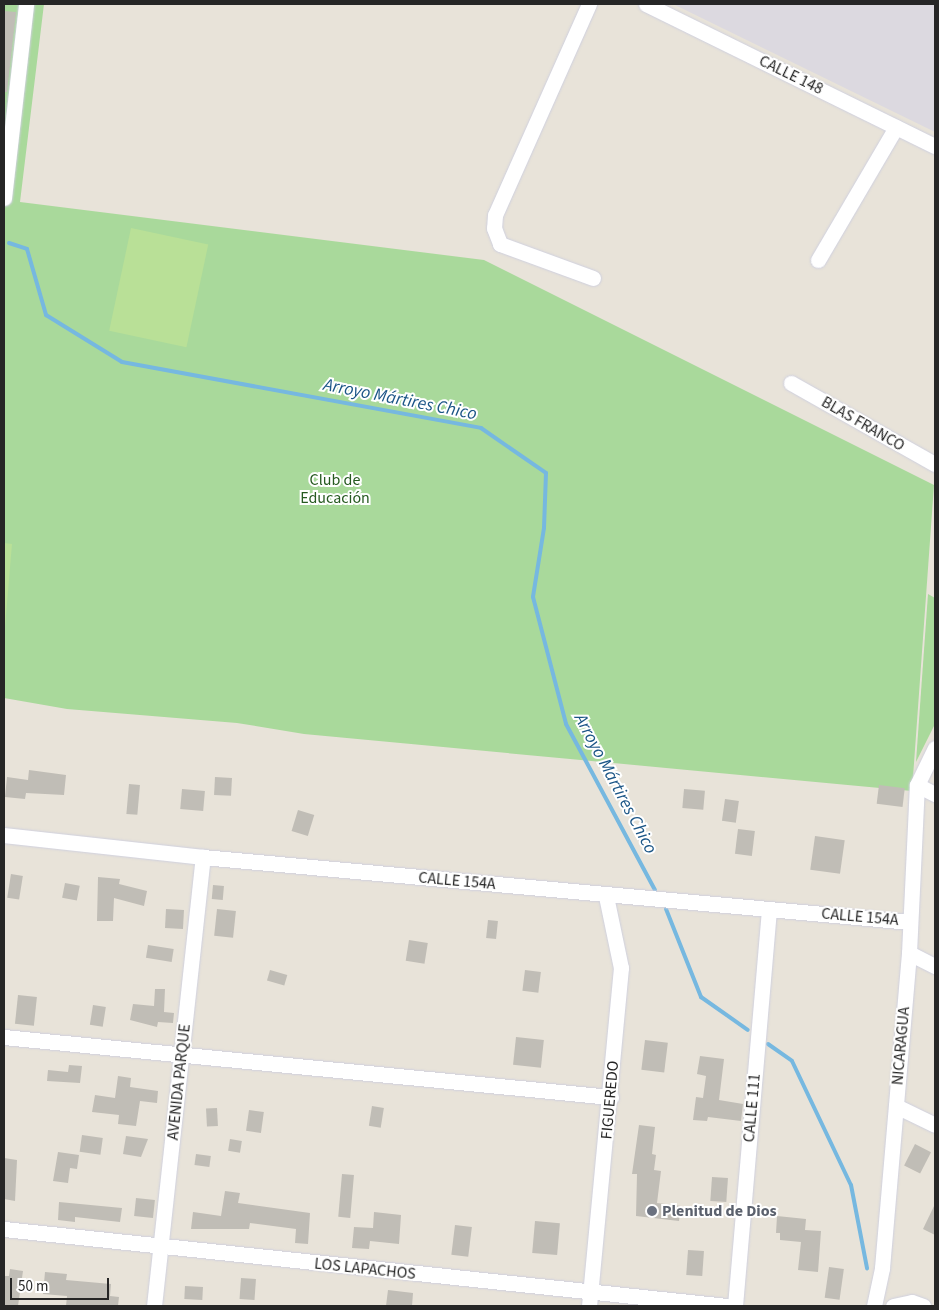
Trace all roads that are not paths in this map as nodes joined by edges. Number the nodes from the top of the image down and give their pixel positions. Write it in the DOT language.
graph roads {
  1 [pos="26,4"];
  2 [pos="589,4"];
  3 [pos="646,4"];
  4 [pos="896,127"];
  5 [pos="935,146"];
  6 [pos="4,198"];
  7 [pos="818,260"];
  8 [pos="592,278"];
  9 [pos="791,383"];
  10 [pos="935,464"];
  11 [pos="935,748"];
  12 [pos="917,785"];
  13 [pos="935,794"];
  14 [pos="4,835"];
  15 [pos="203,857"];
  16 [pos="606,896"];
  17 [pos="769,910"];
  18 [pos="910,922"];
  19 [pos="909,953"];
  20 [pos="935,966"];
  21 [pos="4,1037"];
  22 [pos="182,1055"];
  23 [pos="611,1097"];
  24 [pos="896,1106"];
  25 [pos="935,1125"];
  26 [pos="4,1229"];
  27 [pos="160,1247"];
  28 [pos="590,1300"];
  29 [pos="154,1306"];
  30 [pos="727,1306"];
  31 [pos="735,1306"];
  32 [pos="874,1306"];
  33 [pos="894,1306"];
  34 [pos="923,1306"];
  1 -- 6 [label="street"];
  2 -- 8 [label="street"];
  3 -- 4 [label="street, CALLE 148"];
  4 -- 5 [label="street, CALLE 148"];
  4 -- 7 [label="street"];
  9 -- 10 [label="street, BLAS FRANCO"];
  11 -- 12 [label="street"];
  12 -- 13 [label="street"];
  12 -- 18 [label="street, NICARAGUA"];
  14 -- 15 [label="street, CALLE 154A"];
  15 -- 16 [label="street, CALLE 154A"];
  15 -- 22 [label="street, AVENIDA PARQUE"];
  16 -- 17 [label="street, CALLE 154A"];
  16 -- 23 [label="street, FIGUEREDO"];
  17 -- 18 [label="street, CALLE 154A"];
  17 -- 31 [label="street, CALLE 111"];
  18 -- 19 [label="street, NICARAGUA"];
  19 -- 20 [label="street"];
  19 -- 24 [label="street, NICARAGUA"];
  21 -- 22 [label="street"];
  22 -- 23 [label="street"];
  22 -- 27 [label="street, AVENIDA PARQUE"];
  23 -- 28 [label="street, FIGUEREDO"];
  24 -- 25 [label="street"];
  24 -- 32 [label="street, NICARAGUA"];
  26 -- 27 [label="street, LOS LAPACHOS"];
  27 -- 28 [label="street, LOS LAPACHOS"];
  27 -- 29 [label="street, AVENIDA PARQUE"];
  28 -- 30 [label="street, LOS LAPACHOS"];
  33 -- 34 [label="street"];
}
